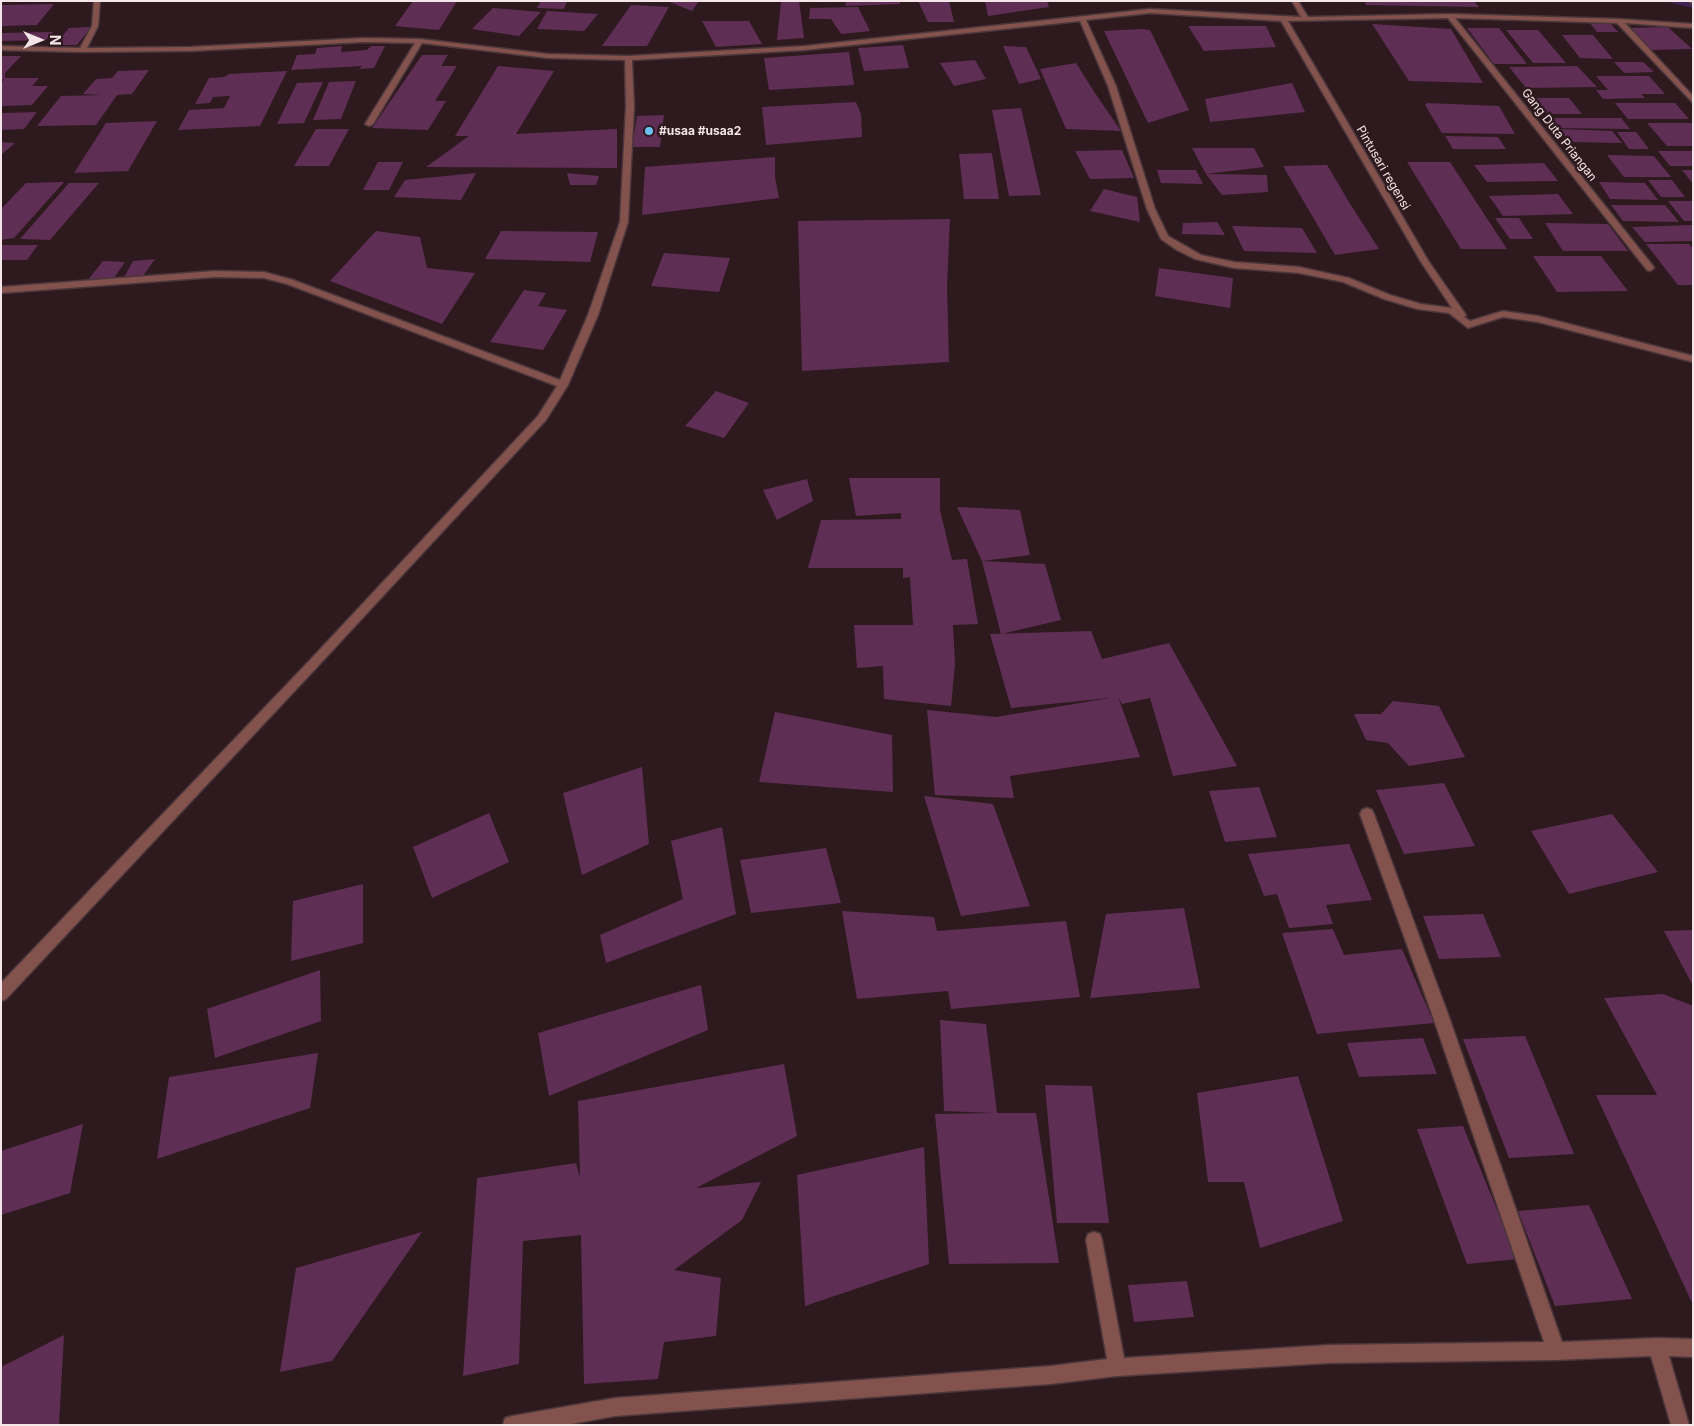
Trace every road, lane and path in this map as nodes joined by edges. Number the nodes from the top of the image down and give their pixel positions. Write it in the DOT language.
graph roads {
  1 [pos="97,1"];
  2 [pos="1295,1"];
  3 [pos="1450,16"];
  4 [pos="1306,18"];
  5 [pos="1283,19"];
  6 [pos="1083,20"];
  7 [pos="1619,21"];
  8 [pos="1693,26"];
  9 [pos="420,41"];
  10 [pos="1,48"];
  11 [pos="82,50"];
  12 [pos="628,58"];
  13 [pos="1693,101"];
  14 [pos="369,124"];
  15 [pos="1650,268"];
  16 [pos="1,290"];
  17 [pos="1468,325"];
  18 [pos="1693,359"];
  19 [pos="563,385"];
  20 [pos="1367,814"];
  21 [pos="1,994"];
  22 [pos="1094,1240"];
  23 [pos="1657,1346"];
  24 [pos="1693,1348"];
  25 [pos="1556,1351"];
  26 [pos="1116,1367"];
  27 [pos="512,1425"];
  28 [pos="1680,1425"];
  1 -- 11 [label="street"];
  2 -- 4 [label="street"];
  3 -- 4 [label="street"];
  3 -- 7 [label="street"];
  3 -- 15 [label="street, Gang Duta Priangan"];
  4 -- 5 [label="street"];
  5 -- 6 [label="street"];
  5 -- 17 [label="street, Pintusari regensi"];
  6 -- 12 [label="street"];
  6 -- 17 [label="street"];
  7 -- 8 [label="street"];
  7 -- 13 [label="street"];
  9 -- 11 [label="street"];
  9 -- 12 [label="street"];
  9 -- 14 [label="street"];
  10 -- 11 [label="street"];
  12 -- 19 [label="street"];
  16 -- 19 [label="street"];
  17 -- 18 [label="street"];
  19 -- 21 [label="street"];
  20 -- 25 [label="street"];
  22 -- 26 [label="street"];
  23 -- 24 [label="street"];
  23 -- 25 [label="street"];
  23 -- 28 [label="street"];
  25 -- 26 [label="street"];
  26 -- 27 [label="street"];
}
